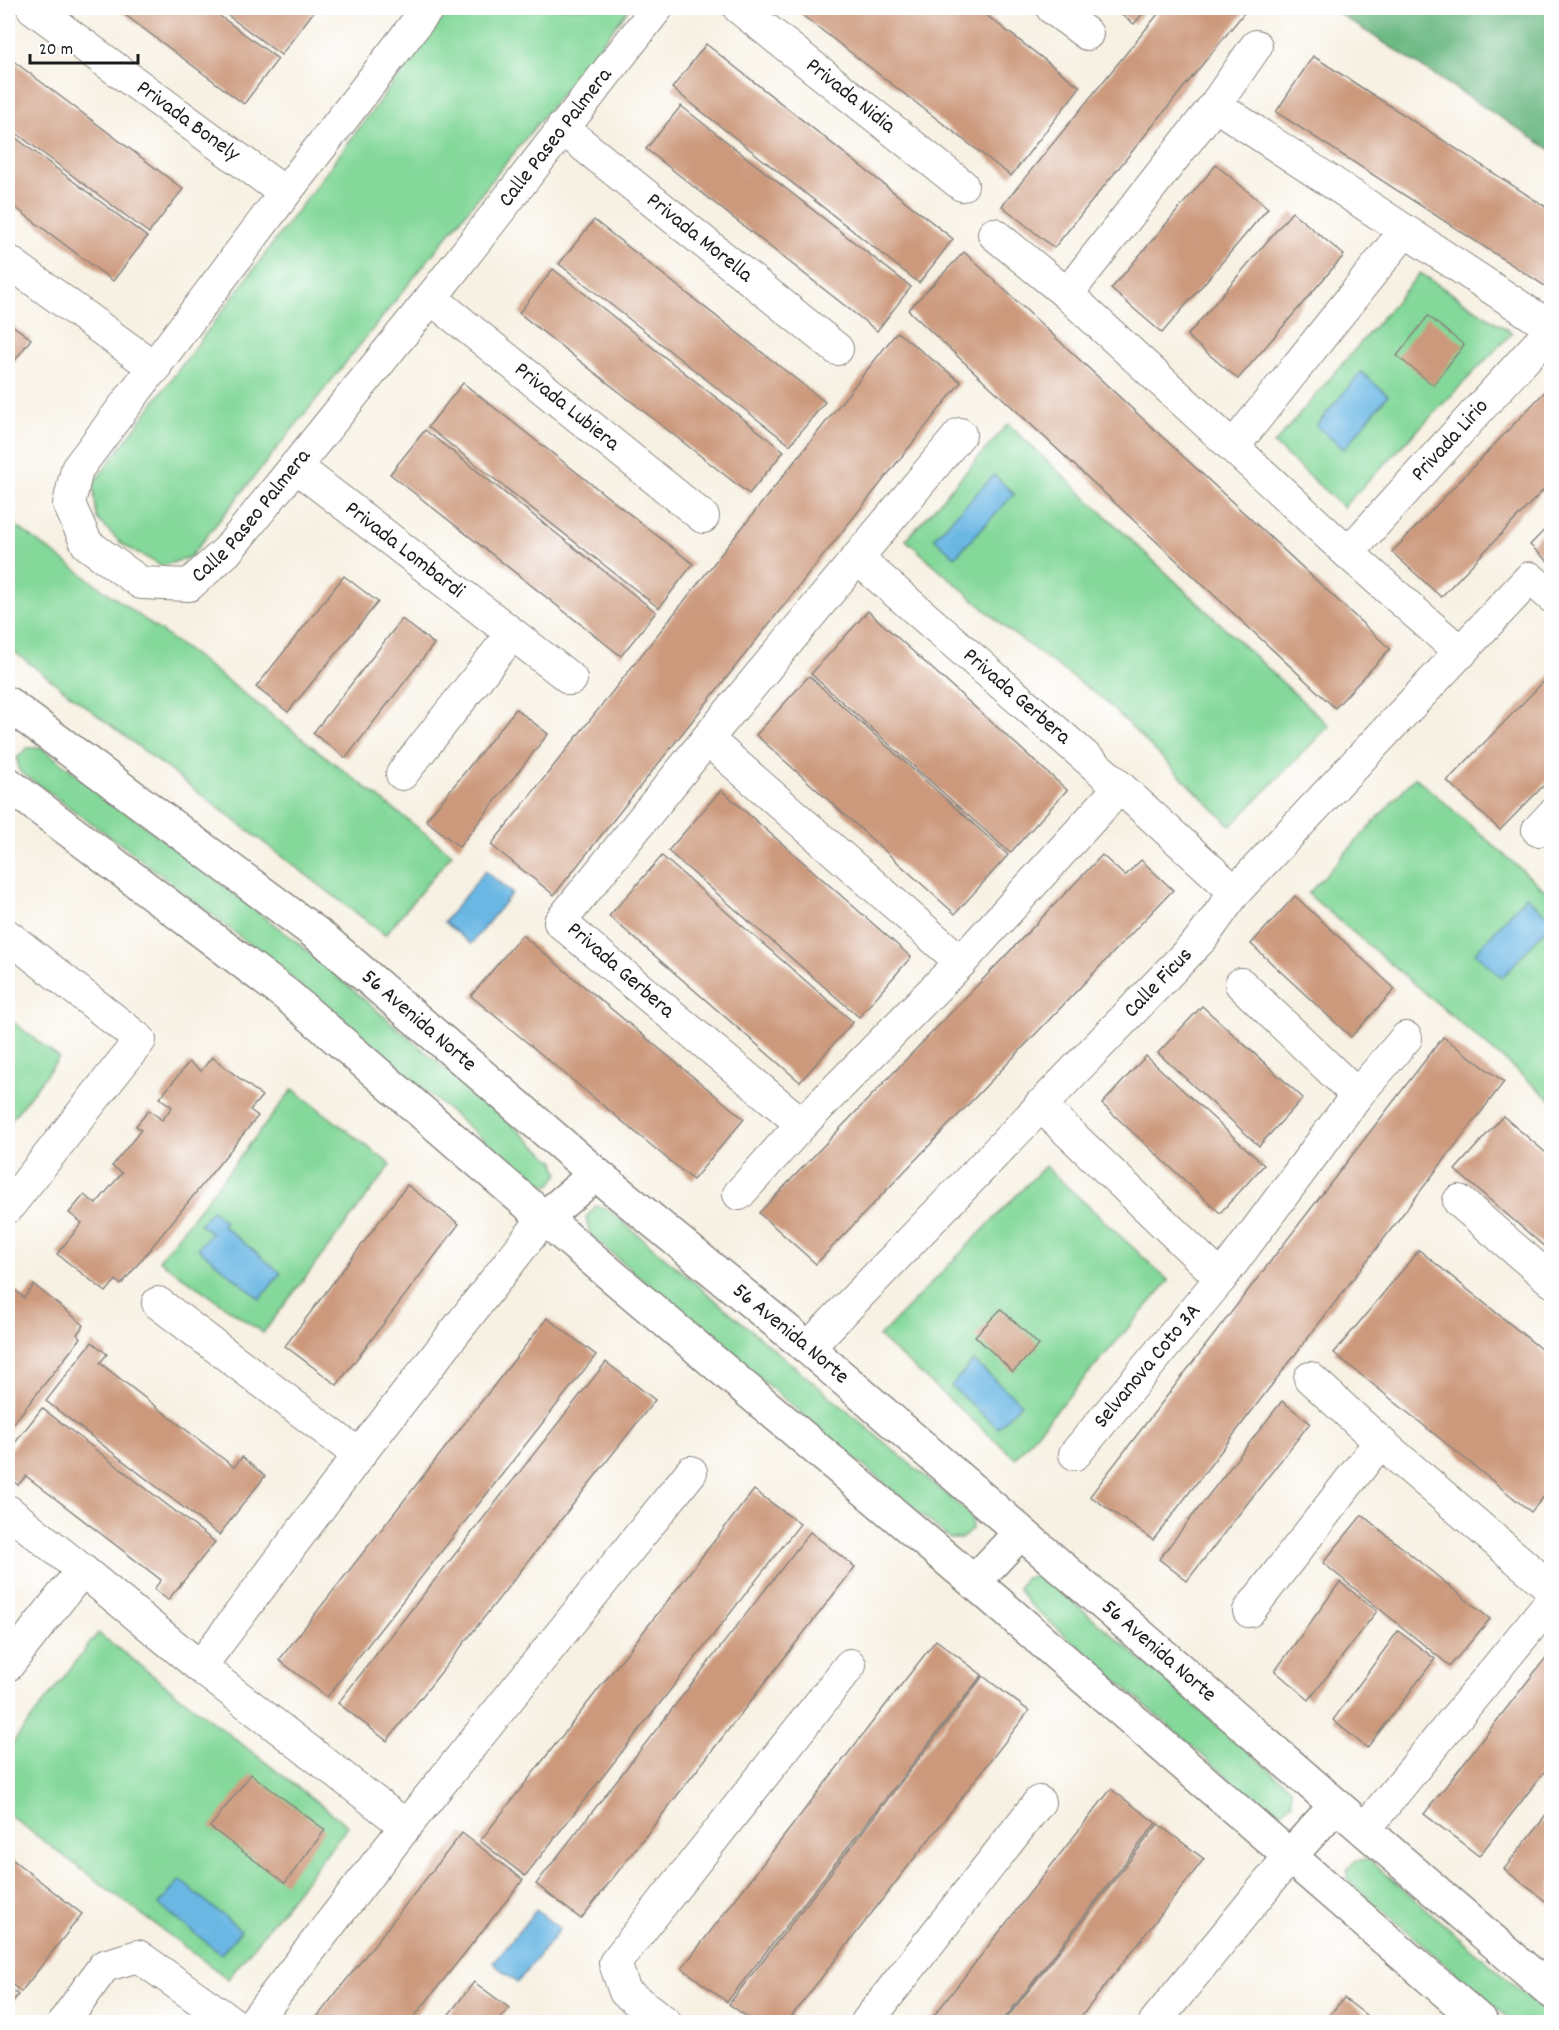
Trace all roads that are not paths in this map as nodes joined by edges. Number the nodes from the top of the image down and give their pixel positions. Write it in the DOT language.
graph roads {
  1 [pos="33,8"];
  2 [pos="657,8"];
  3 [pos="739,8"];
  4 [pos="1052,8"];
  5 [pos="416,12"];
  6 [pos="1087,34"];
  7 [pos="1256,46"];
  8 [pos="1215,105"];
  9 [pos="562,128"];
  10 [pos="963,185"];
  11 [pos="285,193"];
  12 [pos="1405,231"];
  13 [pos="994,234"];
  14 [pos="8,261"];
  15 [pos="1067,294"];
  16 [pos="431,298"];
  17 [pos="1551,329"];
  18 [pos="837,349"];
  19 [pos="155,368"];
  20 [pos="960,434"];
  21 [pos="1233,447"];
  22 [pos="295,466"];
  23 [pos="702,517"];
  24 [pos="1348,553"];
  25 [pos="858,559"];
  26 [pos="1551,597"];
  27 [pos="512,634"];
  28 [pos="1461,652"];
  29 [pos="571,679"];
  30 [pos="8,704"];
  31 [pos="707,739"];
  32 [pos="402,774"];
  33 [pos="8,784"];
  34 [pos="1120,787"];
  35 [pos="1235,892"];
  36 [pos="8,936"];
  37 [pos="961,962"];
  38 [pos="1241,984"];
  39 [pos="1406,1038"];
  40 [pos="1357,1095"];
  41 [pos="1040,1106"];
  42 [pos="802,1124"];
  43 [pos="597,1174"];
  44 [pos="739,1194"];
  45 [pos="1459,1201"];
  46 [pos="8,1207"];
  47 [pos="544,1218"];
  48 [pos="1221,1278"];
  49 [pos="1551,1281"];
  50 [pos="158,1303"];
  51 [pos="808,1348"];
  52 [pos="1310,1378"];
  53 [pos="1380,1442"];
  54 [pos="1075,1454"];
  55 [pos="358,1455"];
  56 [pos="691,1472"];
  57 [pos="8,1510"];
  58 [pos="1020,1533"];
  59 [pos="82,1570"];
  60 [pos="974,1582"];
  61 [pos="1551,1589"];
  62 [pos="1551,1600"];
  63 [pos="1249,1611"];
  64 [pos="8,1665"];
  65 [pos="850,1665"];
  66 [pos="200,1667"];
  67 [pos="1039,1802"];
  68 [pos="1336,1805"];
  69 [pos="406,1826"];
  70 [pos="1364,1830"];
  71 [pos="1290,1856"];
  72 [pos="1551,1992"];
  73 [pos="64,2022"];
  74 [pos="231,2022"];
  75 [pos="254,2022"];
  76 [pos="665,2022"];
  77 [pos="867,2022"];
  78 [pos="1155,2022"];
  79 [pos="1481,2022"];
  1 -- 11 [label="street, Privada Bonely"];
  2 -- 9 [label="street, Calle Paseo Palmera"];
  3 -- 10 [label="street, Privada Nidia"];
  4 -- 6 [label="street"];
  5 -- 11 [label="street, Calle Paseo Palmera"];
  7 -- 8 [label="street"];
  8 -- 12 [label="street, Privada Lirio"];
  8 -- 15 [label="street"];
  9 -- 16 [label="street, Calle Paseo Palmera"];
  9 -- 18 [label="street, Privada Morella"];
  11 -- 19 [label="street, Calle Paseo Palmera"];
  12 -- 17 [label="street, Privada Lirio"];
  12 -- 21 [label="street"];
  13 -- 15 [label="street"];
  14 -- 19 [label="street"];
  15 -- 21 [label="street"];
  16 -- 22 [label="street, Calle Paseo Palmera"];
  16 -- 23 [label="street, Privada Lubiera"];
  17 -- 24 [label="street, Privada Lirio"];
  19 -- 22 [label="street, Calle Paseo Palmera"];
  20 -- 25 [label="street, Privada Gerbera"];
  21 -- 24 [label="street"];
  22 -- 27 [label="street, Privada Lombardi"];
  24 -- 28 [label="street"];
  25 -- 31 [label="street, Privada Gerbera"];
  25 -- 34 [label="street, Privada Gerbera"];
  26 -- 28 [label="street, Calle Ficus"];
  27 -- 29 [label="street, Privada Lombardi"];
  27 -- 32 [label="street"];
  28 -- 35 [label="street, Calle Ficus"];
  30 -- 43 [label="main road, 56 Avenida Norte"];
  31 -- 37 [label="street"];
  31 -- 42 [label="street, Privada Gerbera"];
  33 -- 47 [label="main road"];
  34 -- 35 [label="street, Privada Gerbera"];
  34 -- 37 [label="street"];
  35 -- 41 [label="street, Calle Ficus"];
  36 -- 46 [label="street"];
  37 -- 42 [label="street"];
  38 -- 40 [label="street"];
  39 -- 40 [label="street, Selvanova Coto 3A"];
  40 -- 48 [label="street, Selvanova Coto 3A"];
  41 -- 48 [label="street"];
  41 -- 51 [label="street, Calle Ficus"];
  42 -- 44 [label="street"];
  43 -- 47 [label="main road"];
  43 -- 51 [label="main road, 56 Avenida Norte"];
  45 -- 49 [label="street"];
  47 -- 55 [label="street"];
  47 -- 60 [label="main road"];
  48 -- 54 [label="street, Selvanova Coto 3A"];
  50 -- 55 [label="street"];
  51 -- 58 [label="main road, 56 Avenida Norte"];
  52 -- 53 [label="street"];
  53 -- 61 [label="street"];
  53 -- 63 [label="street"];
  55 -- 66 [label="street"];
  56 -- 69 [label="street"];
  57 -- 59 [label="street"];
  58 -- 60 [label="main road"];
  58 -- 68 [label="main road, 56 Avenida Norte"];
  59 -- 64 [label="street"];
  59 -- 66 [label="street"];
  60 -- 71 [label="main road"];
  62 -- 70 [label="street"];
  65 -- 76 [label="street"];
  66 -- 69 [label="street"];
  67 -- 77 [label="street"];
  68 -- 70 [label="main road, 56 Avenida Norte"];
  68 -- 71 [label="main road"];
  69 -- 75 [label="street"];
  70 -- 72 [label="main road, 56 Avenida Norte"];
  71 -- 78 [label="street"];
  71 -- 79 [label="main road"];
  73 -- 74 [label="street"];
}
